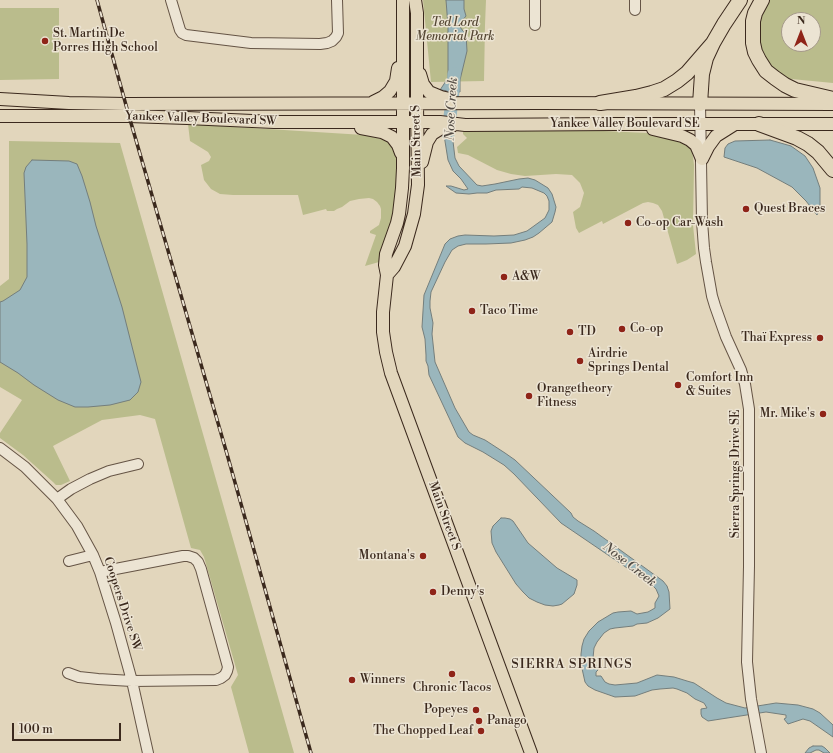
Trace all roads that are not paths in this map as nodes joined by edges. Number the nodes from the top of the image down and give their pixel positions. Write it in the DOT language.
graph roads {
  1 [pos="172,0"];
  2 [pos="337,0"];
  3 [pos="403,0"];
  4 [pos="415,0"];
  5 [pos="535,0"];
  6 [pos="740,0"];
  7 [pos="762,0"];
  8 [pos="403,25"];
  9 [pos="535,25"];
  10 [pos="712,43"];
  11 [pos="417,63"];
  12 [pos="0,99"];
  13 [pos="833,99"];
  14 [pos="368,103"];
  15 [pos="403,103"];
  16 [pos="417,103"];
  17 [pos="465,103"];
  18 [pos="600,103"];
  19 [pos="700,104"];
  20 [pos="833,104"];
  21 [pos="0,116"];
  22 [pos="274,122"];
  23 [pos="403,122"];
  24 [pos="417,122"];
  25 [pos="616,124"];
  26 [pos="701,124"];
  27 [pos="735,124"];
  28 [pos="759,124"];
  29 [pos="833,124"];
  30 [pos="465,125"];
  31 [pos="702,159"];
  32 [pos="403,168"];
  33 [pos="833,170"];
  34 [pos="418,185"];
  35 [pos="387,274"];
  36 [pos="0,448"];
  37 [pos="138,464"];
  38 [pos="57,499"];
  39 [pos="93,555"];
  40 [pos="69,561"];
  41 [pos="100,572"];
  42 [pos="68,673"];
  43 [pos="132,680"];
  44 [pos="148,753"];
  45 [pos="531,753"];
  46 [pos="761,753"];
  1 -- 2 [label="street"];
  3 -- 8 [label="main road, Main Street S"];
  4 -- 11 [label="main road, Main Street S"];
  5 -- 9 [label="street"];
  6 -- 10 [label="highway"];
  7 -- 13 [label="highway"];
  8 -- 14 [label="main road"];
  8 -- 15 [label="main road, Main Street S"];
  10 -- 18 [label="highway"];
  10 -- 19 [label="highway"];
  11 -- 16 [label="main road, Main Street S"];
  11 -- 17 [label="main road"];
  12 -- 14 [label="main road, Yankee Valley Boulevard SW"];
  14 -- 15 [label="main road, Yankee Valley Boulevard SW"];
  15 -- 16 [label="main road, Yankee Valley Boulevard SW"];
  15 -- 23 [label="main road, Main Street S"];
  16 -- 17 [label="main road, Yankee Valley Boulevard SE"];
  16 -- 24 [label="main road, Main Street S"];
  17 -- 18 [label="main road, Yankee Valley Boulevard SE"];
  18 -- 19 [label="main road, Yankee Valley Boulevard SE"];
  19 -- 20 [label="main road, Yankee Valley Boulevard SE"];
  19 -- 26 [label="street, Sierra Springs Drive SE"];
  21 -- 22 [label="main road, Yankee Valley Boulevard SW"];
  22 -- 23 [label="main road, Yankee Valley Boulevard SW"];
  22 -- 32 [label="main road"];
  23 -- 24 [label="main road, Yankee Valley Boulevard SW"];
  23 -- 32 [label="main road, Main Street S"];
  24 -- 30 [label="main road, Yankee Valley Boulevard SE"];
  24 -- 34 [label="main road, Main Street S"];
  25 -- 26 [label="main road, Yankee Valley Boulevard SE"];
  25 -- 30 [label="main road, Yankee Valley Boulevard SE"];
  25 -- 31 [label="main road"];
  26 -- 27 [label="main road, Yankee Valley Boulevard SE"];
  26 -- 31 [label="street, Sierra Springs Drive SE"];
  27 -- 28 [label="main road, Yankee Valley Boulevard SE"];
  27 -- 31 [label="main road"];
  28 -- 29 [label="main road, Yankee Valley Boulevard SE"];
  28 -- 33 [label="highway"];
  30 -- 34 [label="main road"];
  31 -- 46 [label="street, Sierra Springs Drive SE"];
  32 -- 35 [label="main road, Main Street S"];
  34 -- 35 [label="main road, Main Street S"];
  35 -- 45 [label="main road, Main Street S"];
  36 -- 38 [label="street, Coopers Drive SW"];
  37 -- 38 [label="street"];
  38 -- 39 [label="street, Coopers Drive SW"];
  39 -- 40 [label="street"];
  39 -- 41 [label="street, Coopers Drive SW"];
  41 -- 43 [label="street, Coopers Drive SW"];
  41 -- 43 [label="street"];
  42 -- 43 [label="street"];
  43 -- 44 [label="street, Coopers Drive SW"];
}
